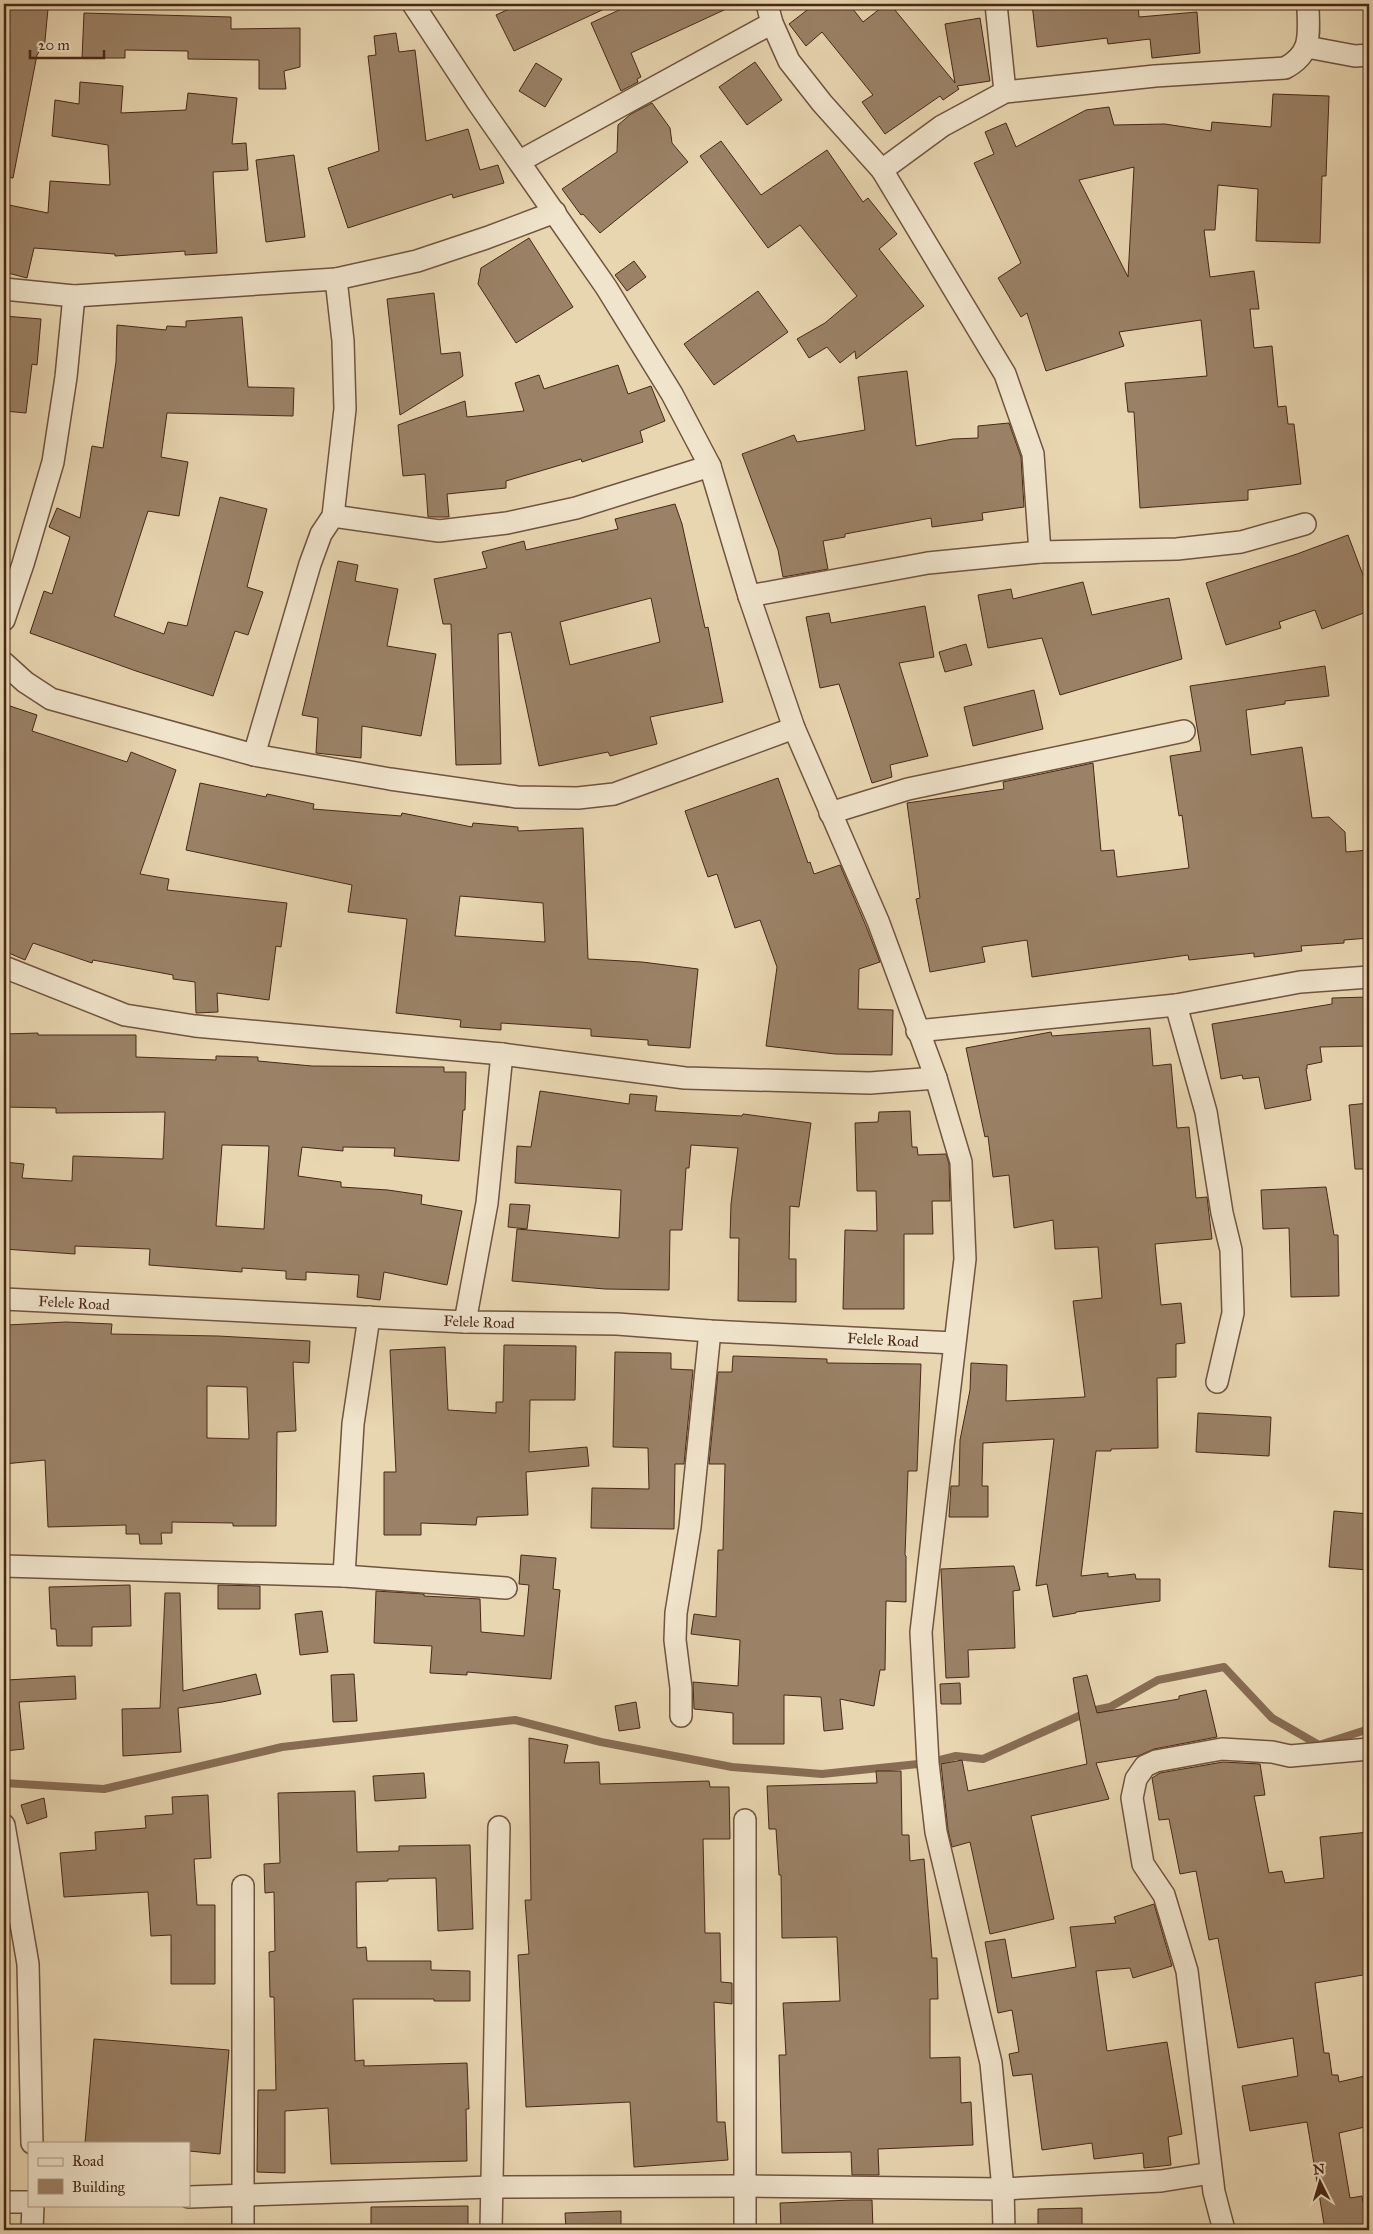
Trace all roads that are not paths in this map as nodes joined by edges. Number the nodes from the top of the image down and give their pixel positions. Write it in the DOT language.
graph roads {
  1 [pos="413,4"];
  2 [pos="996,4"];
  3 [pos="1308,4"];
  4 [pos="769,14"];
  5 [pos="1307,46"];
  6 [pos="1369,55"];
  7 [pos="1005,92"];
  8 [pos="520,161"];
  9 [pos="882,170"];
  10 [pos="554,212"];
  11 [pos="336,279"];
  12 [pos="4,289"];
  13 [pos="74,296"];
  14 [pos="710,466"];
  15 [pos="333,516"];
  16 [pos="1305,524"];
  17 [pos="1040,552"];
  18 [pos="749,596"];
  19 [pos="4,620"];
  20 [pos="4,663"];
  21 [pos="794,728"];
  22 [pos="1184,731"];
  23 [pos="254,755"];
  24 [pos="830,813"];
  25 [pos="4,967"];
  26 [pos="1369,977"];
  27 [pos="1176,1005"];
  28 [pos="917,1031"];
  29 [pos="502,1054"];
  30 [pos="936,1078"];
  31 [pos="4,1299"];
  32 [pos="369,1317"];
  33 [pos="464,1322"];
  34 [pos="710,1332"];
  35 [pos="954,1343"];
  36 [pos="1218,1382"];
  37 [pos="4,1566"];
  38 [pos="344,1576"];
  39 [pos="506,1588"];
  40 [pos="681,1716"];
  41 [pos="1369,1749"];
  42 [pos="745,1820"];
  43 [pos="4,1825"];
  44 [pos="499,1827"];
  45 [pos="243,1886"];
  46 [pos="32,2142"];
  47 [pos="1211,2172"];
  48 [pos="744,2186"];
  49 [pos="491,2187"];
  50 [pos="1003,2189"];
  51 [pos="243,2196"];
  52 [pos="190,2197"];
  53 [pos="4,2202"];
  54 [pos="28,2202"];
  55 [pos="33,2206"];
  56 [pos="32,2230"];
  57 [pos="243,2230"];
  58 [pos="491,2230"];
  59 [pos="745,2230"];
  60 [pos="1004,2230"];
  61 [pos="1224,2230"];
  1 -- 8 [label="street"];
  2 -- 7 [label="street"];
  3 -- 5 [label="street"];
  4 -- 8 [label="street"];
  4 -- 9 [label="street"];
  5 -- 6 [label="street"];
  5 -- 7 [label="street"];
  7 -- 9 [label="street"];
  8 -- 10 [label="street"];
  9 -- 17 [label="street"];
  10 -- 11 [label="street"];
  10 -- 14 [label="street"];
  11 -- 13 [label="street"];
  11 -- 15 [label="street"];
  12 -- 13 [label="street"];
  13 -- 19 [label="street"];
  14 -- 15 [label="street"];
  14 -- 18 [label="street"];
  15 -- 23 [label="street"];
  16 -- 17 [label="street"];
  17 -- 18 [label="street"];
  18 -- 21 [label="street"];
  20 -- 23 [label="street"];
  21 -- 23 [label="street"];
  21 -- 24 [label="street"];
  22 -- 24 [label="street"];
  24 -- 28 [label="street"];
  25 -- 29 [label="street"];
  26 -- 27 [label="street"];
  27 -- 28 [label="street"];
  27 -- 36 [label="street"];
  28 -- 30 [label="street"];
  29 -- 30 [label="street"];
  29 -- 33 [label="street"];
  30 -- 35 [label="street"];
  31 -- 32 [label="street, Felele Road"];
  32 -- 33 [label="street, Felele Road"];
  32 -- 38 [label="street"];
  33 -- 34 [label="street, Felele Road"];
  34 -- 35 [label="street, Felele Road"];
  34 -- 40 [label="street"];
  35 -- 50 [label="street"];
  37 -- 38 [label="street"];
  38 -- 39 [label="street"];
  41 -- 47 [label="street"];
  42 -- 48 [label="street"];
  43 -- 46 [label="street"];
  44 -- 49 [label="street"];
  45 -- 51 [label="street"];
  47 -- 50 [label="street"];
  47 -- 61 [label="street"];
  48 -- 49 [label="street"];
  48 -- 50 [label="street"];
  48 -- 59 [label="street"];
  49 -- 51 [label="street"];
  49 -- 58 [label="street"];
  50 -- 60 [label="street"];
  51 -- 52 [label="street"];
  51 -- 57 [label="street"];
  53 -- 54 [label="street"];
  55 -- 56 [label="street"];
}
